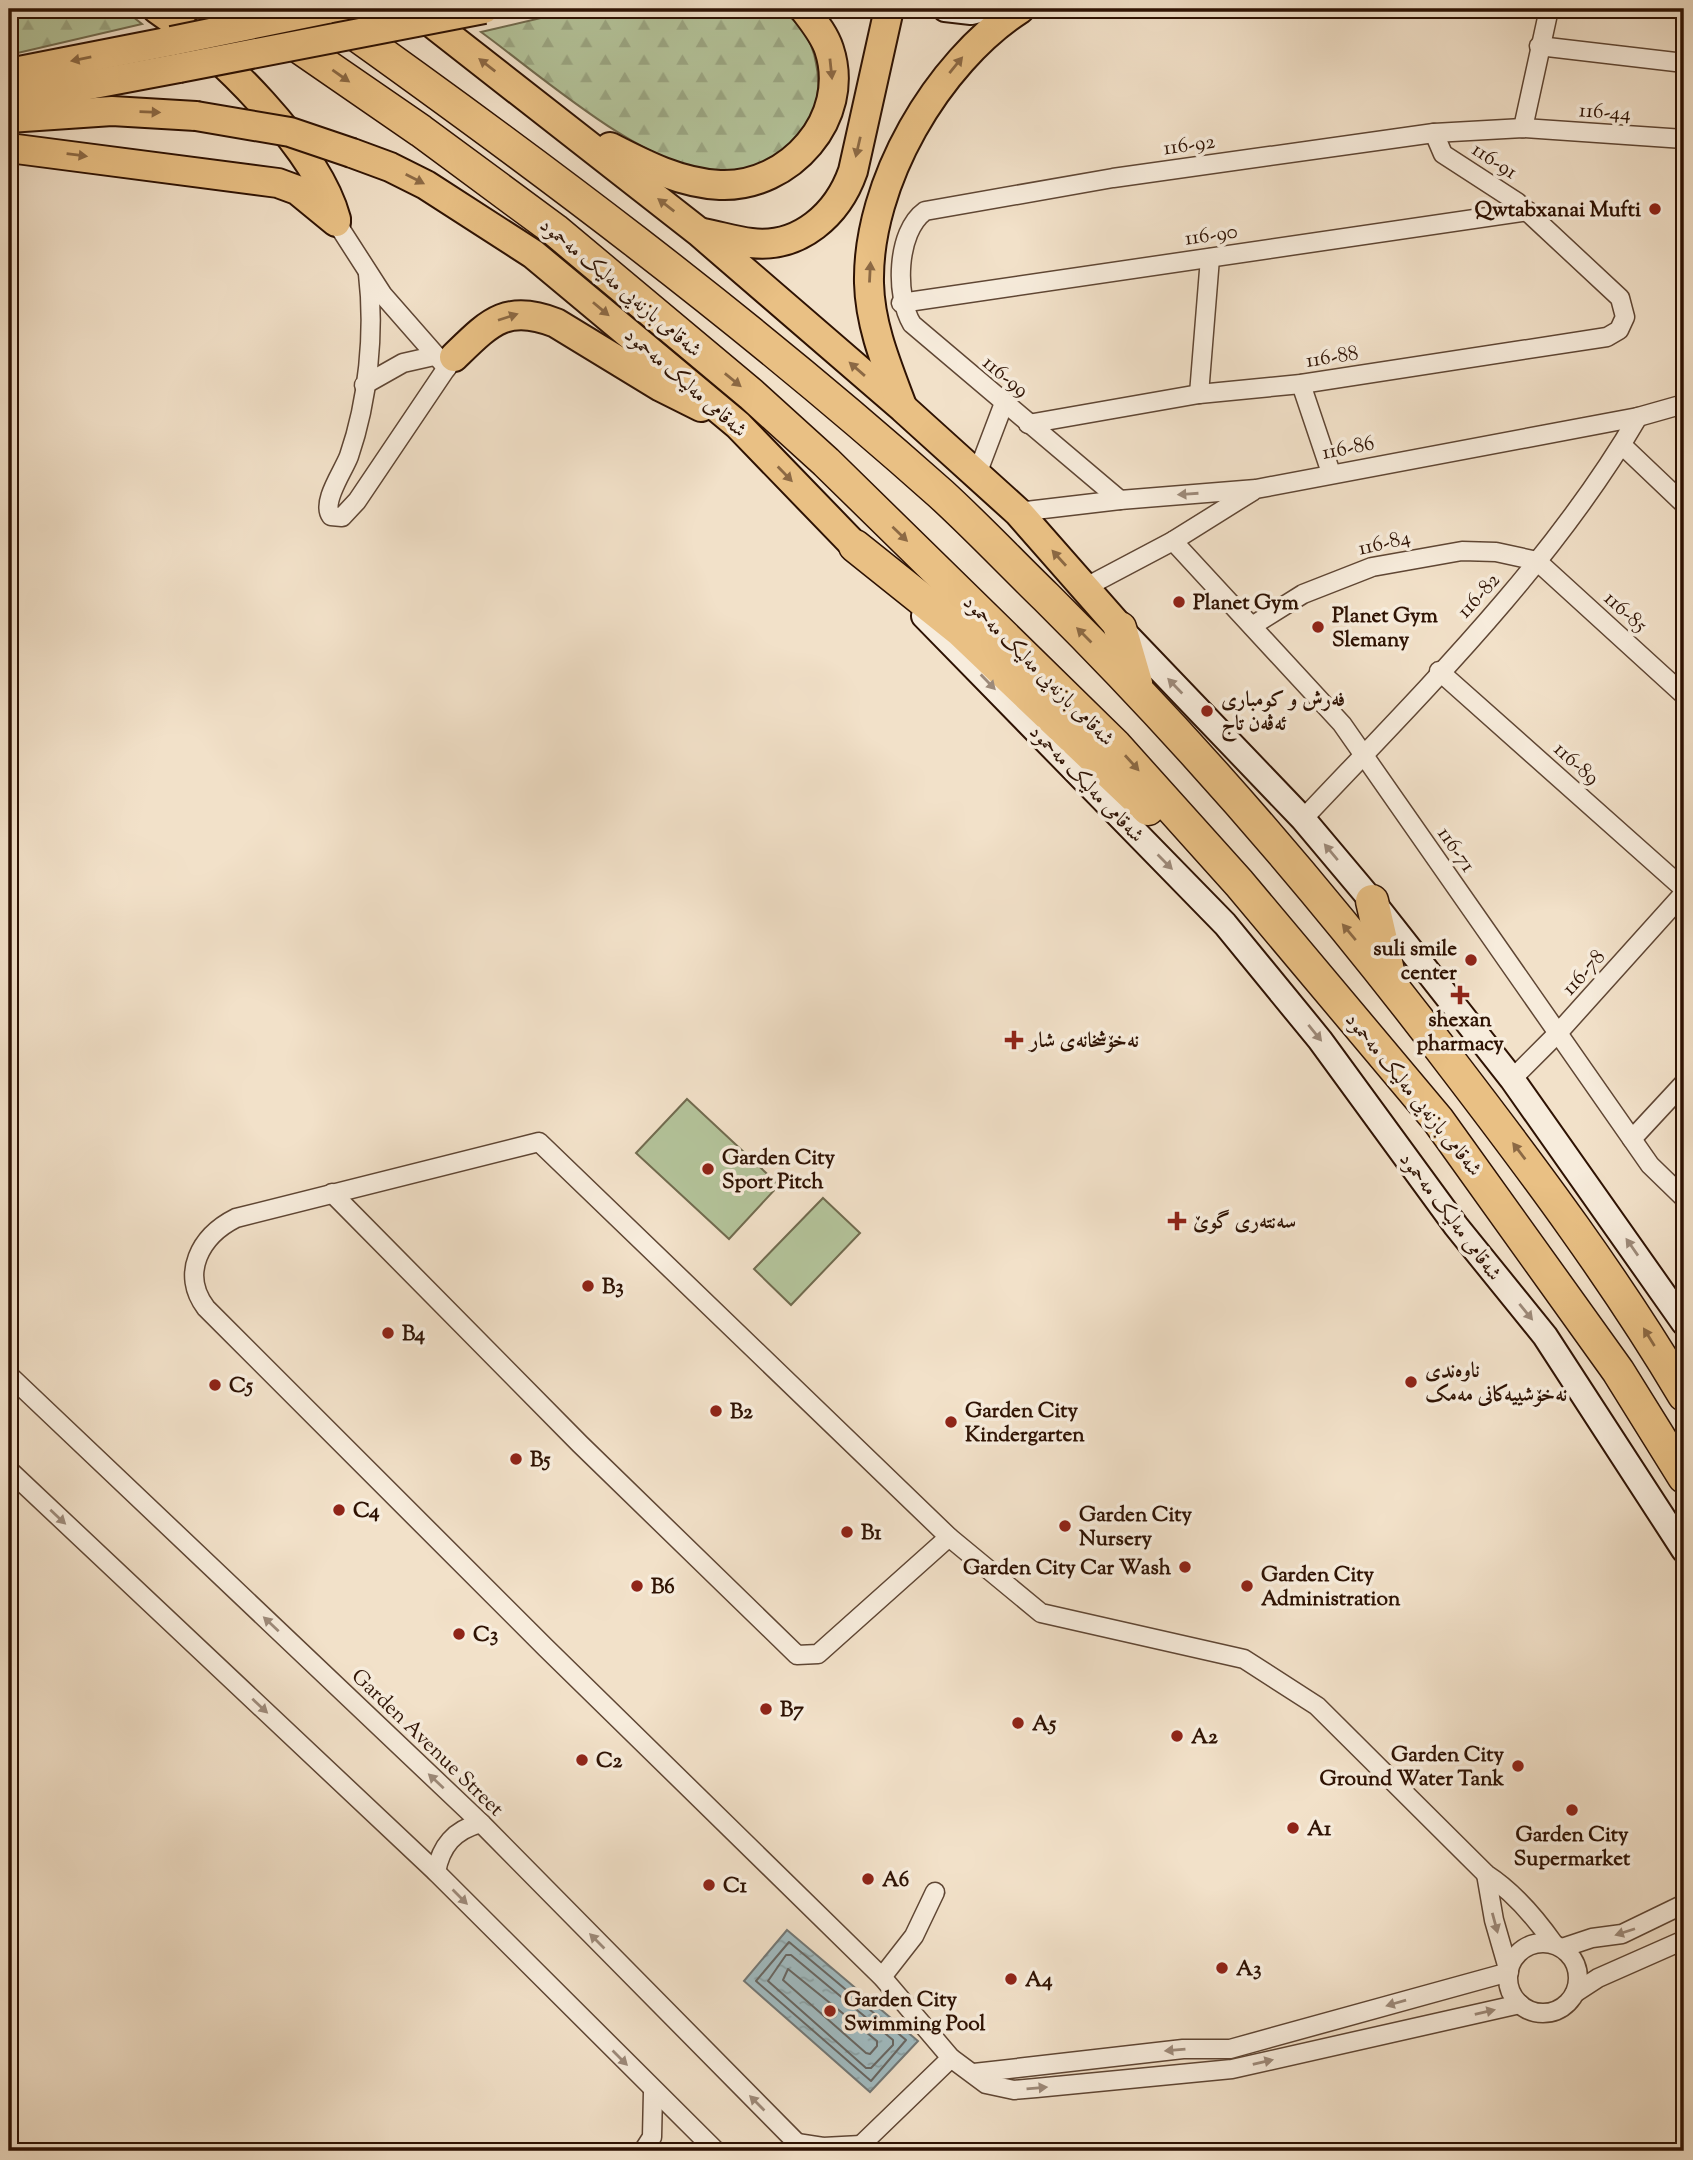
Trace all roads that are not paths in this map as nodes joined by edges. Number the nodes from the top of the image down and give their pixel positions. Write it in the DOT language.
graph roads {
  1 [pos="157,9"];
  2 [pos="217,9"];
  3 [pos="244,9"];
  4 [pos="320,9"];
  5 [pos="327,9"];
  6 [pos="414,9"];
  7 [pos="484,9"];
  8 [pos="804,9"];
  9 [pos="889,9"];
  10 [pos="945,9"];
  11 [pos="983,9"];
  12 [pos="1020,9"];
  13 [pos="1549,9"];
  14 [pos="279,33"];
  15 [pos="1539,46"];
  16 [pos="1684,63"];
  17 [pos="9,73"];
  18 [pos="9,100"];
  19 [pos="9,118"];
  20 [pos="561,122"];
  21 [pos="1522,128"];
  22 [pos="1434,133"];
  23 [pos="1684,139"];
  24 [pos="9,148"];
  25 [pos="1528,211"];
  26 [pos="336,222"];
  27 [pos="699,232"];
  28 [pos="1210,258"];
  29 [pos="368,274"];
  30 [pos="901,303"];
  31 [pos="1625,310"];
  32 [pos="445,360"];
  33 [pos="1301,384"];
  34 [pos="364,385"];
  35 [pos="1199,394"];
  36 [pos="1003,403"];
  37 [pos="1684,404"];
  38 [pos="903,408"];
  39 [pos="1639,417"];
  40 [pos="1028,424"];
  41 [pos="738,425"];
  42 [pos="1622,445"];
  43 [pos="1331,473"];
  44 [pos="977,474"];
  45 [pos="1256,489"];
  46 [pos="1119,500"];
  47 [pos="1684,504"];
  48 [pos="1018,512"];
  49 [pos="1173,541"];
  50 [pos="855,546"];
  51 [pos="1537,561"];
  52 [pos="1086,587"];
  53 [pos="1252,626"];
  54 [pos="1120,628"];
  55 [pos="1439,671"];
  56 [pos="1138,688"];
  57 [pos="1684,695"];
  58 [pos="1364,754"];
  59 [pos="1303,819"];
  60 [pos="1239,883"];
  61 [pos="1684,891"];
  62 [pos="1372,901"];
  63 [pos="1391,984"];
  64 [pos="1558,1033"];
  65 [pos="1512,1079"];
  66 [pos="1684,1083"];
  67 [pos="1632,1139"];
  68 [pos="332,1193"];
  69 [pos="1684,1198"];
  70 [pos="1684,1323"];
  71 [pos="9,1375"];
  72 [pos="1684,1395"];
  73 [pos="9,1470"];
  74 [pos="1684,1477"];
  75 [pos="948,1537"];
  76 [pos="1684,1549"];
  77 [pos="481,1823"];
  78 [pos="436,1872"];
  79 [pos="1486,1874"];
  80 [pos="935,1892"];
  81 [pos="1684,1904"];
  82 [pos="1684,1940"];
  83 [pos="1558,1946"];
  84 [pos="1509,1972"];
  85 [pos="882,1977"];
  86 [pos="1575,1993"];
  87 [pos="1520,2004"];
  88 [pos="1230,2049"];
  89 [pos="951,2058"];
  90 [pos="1232,2069"];
  91 [pos="974,2073"];
  92 [pos="653,2092"];
  93 [pos="801,2147"];
  94 [pos="860,2148"];
  95 [pos="643,2151"];
  96 [pos="716,2151"];
  1 -- 26 [label="main road"];
  2 -- 14 [label="main road"];
  3 -- 14 [label="highway, شەقامی بازنەیی مەلیک مەحمود"];
  56 -- 4 [label="highway, شەقامی بازنەیی مەلیک مەحمود, one-way"];
  5 -- 17 [label="main road, one-way, bridge"];
  20 -- 6 [label="main road, one-way"];
  7 -- 18 [label="main road, bridge"];
  8 -- 20 [label="main road, one-way"];
  9 -- 27 [label="main road, one-way"];
  10 -- 11 [label="main road"];
  38 -- 12 [label="main road, one-way"];
  13 -- 15 [label="street"];
  14 -- 60 [label="highway, شەقامی بازنەیی مەلیک مەحمود, one-way"];
  15 -- 16 [label="street"];
  15 -- 21 [label="street"];
  19 -- 41 [label="main road, شەقامی مەلیک مەحمود, one-way, bridge"];
  27 -- 20 [label="main road, one-way"];
  21 -- 22 [label="street, 116-92"];
  21 -- 23 [label="street, 116-44"];
  22 -- 25 [label="street, 116-91"];
  22 -- 30 [label="street, 116-92"];
  24 -- 26 [label="main road, one-way"];
  25 -- 28 [label="street, 116-90"];
  25 -- 31 [label="street, 116-91"];
  26 -- 29 [label="street"];
  38 -- 27 [label="main road, one-way"];
  28 -- 30 [label="street, 116-90"];
  28 -- 35 [label="street"];
  29 -- 32 [label="street"];
  29 -- 34 [label="street"];
  30 -- 36 [label="street, 116-99"];
  31 -- 33 [label="street, 116-88"];
  32 -- 34 [label="street"];
  32 -- 34 [label="street"];
  32 -- 41 [label="main road, one-way"];
  33 -- 35 [label="street, 116-88"];
  33 -- 43 [label="street"];
  35 -- 40 [label="street, 116-88"];
  36 -- 40 [label="street, 116-99"];
  36 -- 44 [label="street"];
  37 -- 39 [label="street, 116-86"];
  38 -- 44 [label="main road"];
  39 -- 42 [label="street, 116-82"];
  39 -- 43 [label="street, 116-86"];
  40 -- 46 [label="street, 116-99"];
  41 -- 50 [label="main road, شەقامی مەلیک مەحمود, one-way"];
  42 -- 47 [label="street"];
  42 -- 51 [label="street, 116-82"];
  43 -- 45 [label="street, 116-86"];
  44 -- 48 [label="main road"];
  45 -- 46 [label="street, 116-86, one-way"];
  45 -- 49 [label="street"];
  46 -- 48 [label="street, 116-86"];
  52 -- 48 [label="main road, one-way"];
  49 -- 52 [label="street"];
  49 -- 53 [label="street, 116-71"];
  50 -- 60 [label="highway"];
  50 -- 76 [label="main road, شەقامی مەلیک مەحمود, one-way"];
  51 -- 53 [label="street, 116-84"];
  51 -- 55 [label="street, 116-82"];
  51 -- 57 [label="street, 116-85"];
  52 -- 54 [label="main road"];
  53 -- 58 [label="street, 116-71"];
  54 -- 56 [label="highway"];
  59 -- 54 [label="main road, one-way"];
  55 -- 58 [label="street, 116-82"];
  55 -- 61 [label="street, 116-89"];
  63 -- 56 [label="highway, شەقامی بازنەیی مەلیک مەحمود, one-way"];
  58 -- 59 [label="street, 116-82"];
  58 -- 64 [label="street, 116-71"];
  62 -- 59 [label="main road, one-way"];
  60 -- 74 [label="highway, شەقامی بازنەیی مەلیک مەحمود"];
  61 -- 64 [label="street, 116-78"];
  62 -- 63 [label="highway"];
  62 -- 65 [label="main road"];
  72 -- 63 [label="highway, شەقامی بازنەیی مەلیک مەحمود, one-way"];
  64 -- 65 [label="street, 116-78"];
  64 -- 67 [label="street, 116-71"];
  70 -- 65 [label="main road, one-way"];
  66 -- 67 [label="street"];
  67 -- 69 [label="street, 116-71"];
  68 -- 75 [label="street"];
  68 -- 75 [label="street"];
  68 -- 85 [label="street"];
  77 -- 71 [label="street, Garden Avenue Street, one-way"];
  73 -- 78 [label="street, one-way"];
  75 -- 79 [label="street"];
  77 -- 78 [label="street"];
  93 -- 77 [label="street, Garden Avenue Street, one-way"];
  78 -- 92 [label="street, one-way"];
  79 -- 83 [label="street"];
  79 -- 84 [label="street, one-way"];
  80 -- 85 [label="street"];
  81 -- 83 [label="street, one-way"];
  82 -- 86 [label="street"];
  83 -- 84 [label="street"];
  83 -- 86 [label="street"];
  84 -- 87 [label="street"];
  84 -- 88 [label="street, one-way"];
  85 -- 89 [label="street"];
  86 -- 87 [label="street"];
  90 -- 87 [label="street, one-way"];
  88 -- 90 [label="street"];
  88 -- 91 [label="street, one-way"];
  89 -- 91 [label="street"];
  89 -- 94 [label="street"];
  91 -- 90 [label="street, one-way"];
  92 -- 95 [label="street"];
  92 -- 96 [label="street"];
  93 -- 94 [label="street"];
}
